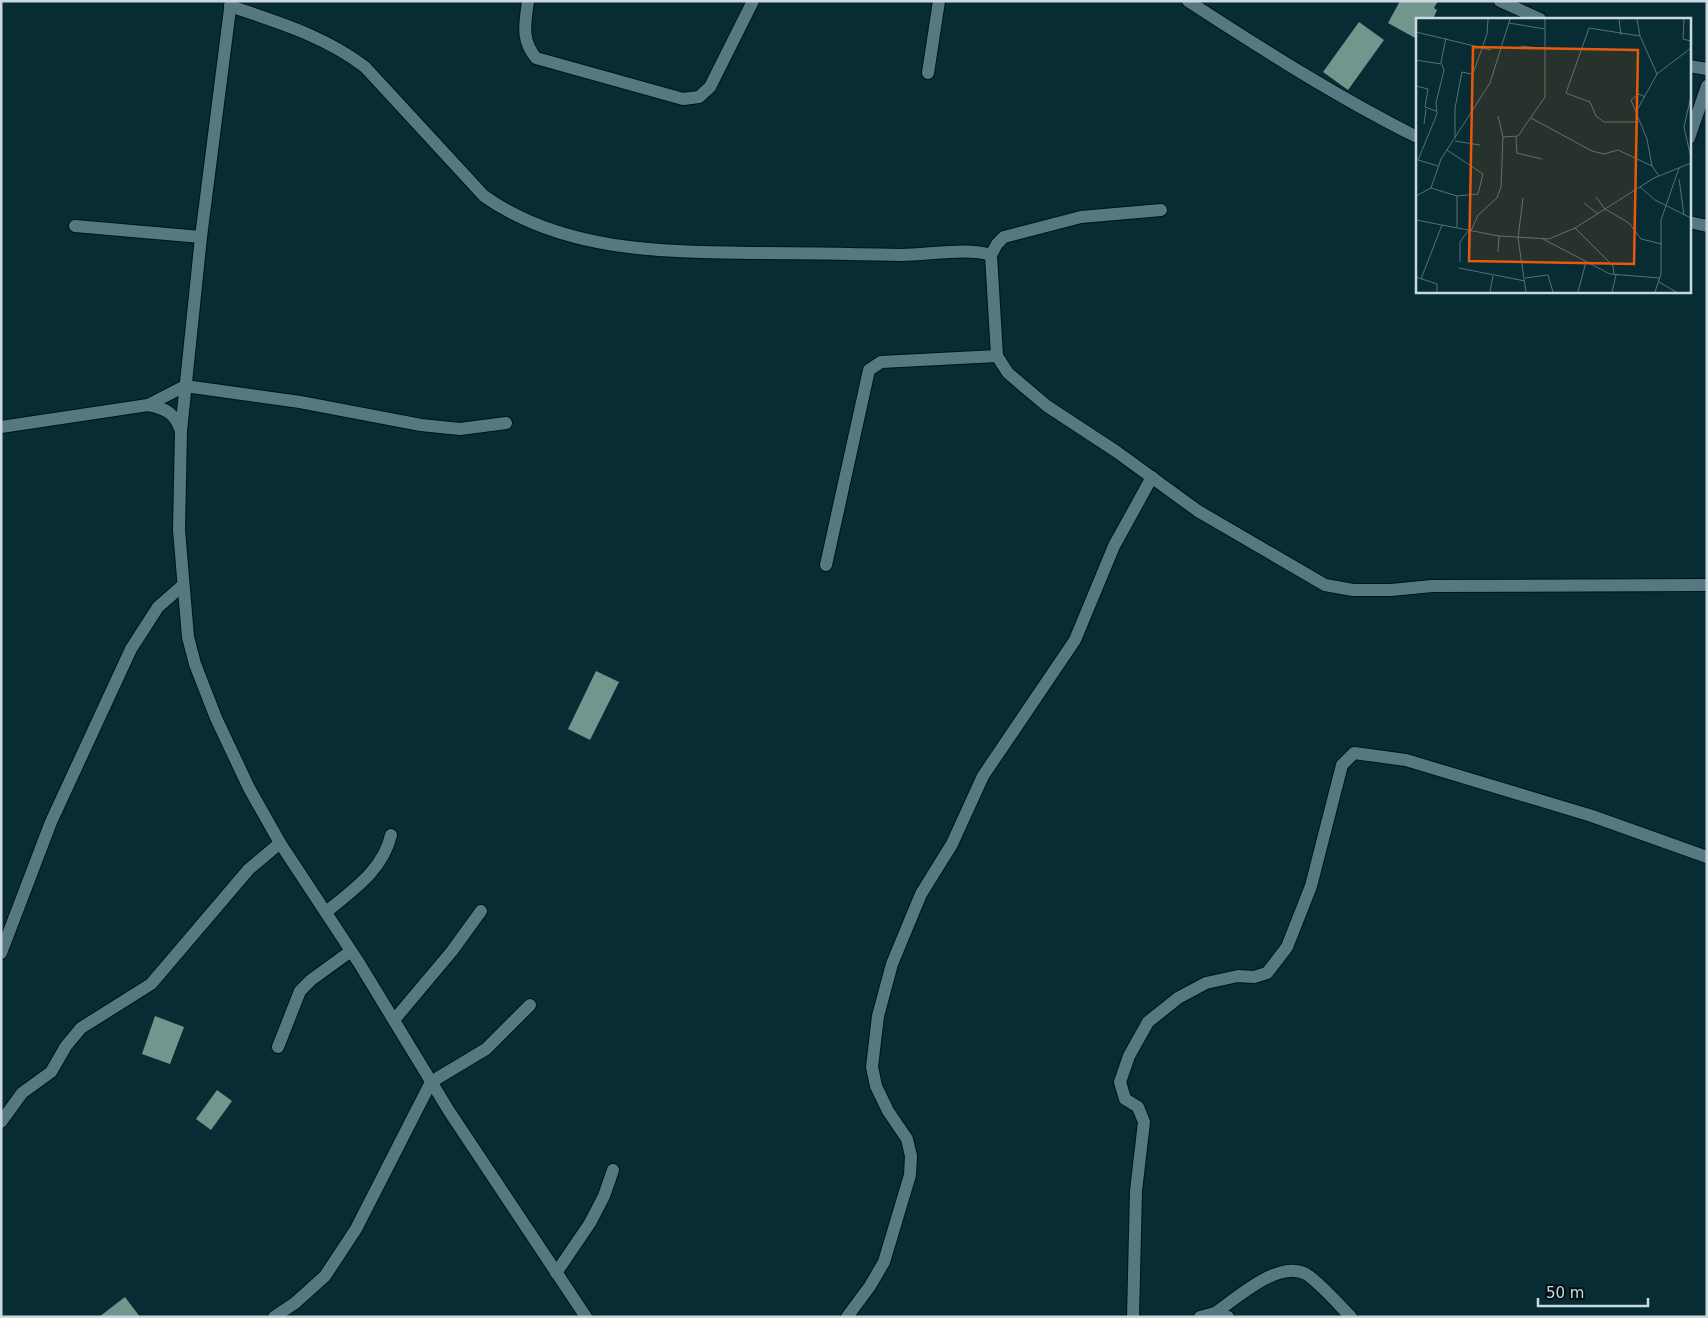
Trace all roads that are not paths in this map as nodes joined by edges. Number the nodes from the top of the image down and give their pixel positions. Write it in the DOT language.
graph roads {
  1 [pos="528,1"];
  2 [pos="753,1"];
  3 [pos="939,1"];
  4 [pos="1188,1"];
  5 [pos="1500,1"];
  6 [pos="230,4"];
  7 [pos="1538,18"];
  8 [pos="1690,66"];
  9 [pos="1707,69"];
  10 [pos="928,73"];
  11 [pos="1707,86"];
  12 [pos="1690,135"];
  13 [pos="1416,136"];
  14 [pos="1161,210"];
  15 [pos="1690,222"];
  16 [pos="75,226"];
  17 [pos="1707,226"];
  18 [pos="201,237"];
  19 [pos="991,255"];
  20 [pos="997,356"];
  21 [pos="185,386"];
  22 [pos="148,405"];
  23 [pos="506,423"];
  24 [pos="1,427"];
  25 [pos="181,430"];
  26 [pos="1152,477"];
  27 [pos="826,565"];
  28 [pos="1707,585"];
  29 [pos="182,586"];
  30 [pos="391,835"];
  31 [pos="280,843"];
  32 [pos="1707,857"];
  33 [pos="481,910"];
  34 [pos="326,912"];
  35 [pos="5,930"];
  36 [pos="351,951"];
  37 [pos="1,953"];
  38 [pos="530,1005"];
  39 [pos="394,1020"];
  40 [pos="278,1047"];
  41 [pos="432,1082"];
  42 [pos="1,1122"];
  43 [pos="613,1170"];
  44 [pos="556,1273"];
  45 [pos="1215,1313"];
  46 [pos="274,1317"];
  47 [pos="586,1317"];
  48 [pos="847,1317"];
  49 [pos="1133,1317"];
  50 [pos="1200,1317"];
  51 [pos="1228,1317"];
  52 [pos="1351,1317"];
  1 -- 2 [label="street"];
  3 -- 10 [label="street"];
  4 -- 13 [label="street"];
  5 -- 7 [label="street"];
  6 -- 18 [label="street"];
  6 -- 19 [label="street"];
  8 -- 9 [label="street"];
  11 -- 12 [label="street"];
  14 -- 19 [label="street"];
  15 -- 17 [label="street"];
  16 -- 18 [label="street"];
  18 -- 21 [label="street"];
  19 -- 20 [label="street"];
  20 -- 26 [label="street"];
  20 -- 27 [label="street"];
  21 -- 22 [label="street"];
  21 -- 23 [label="street"];
  21 -- 25 [label="street"];
  22 -- 24 [label="street"];
  22 -- 25 [label="street"];
  25 -- 29 [label="street"];
  26 -- 28 [label="street"];
  26 -- 48 [label="street"];
  29 -- 31 [label="street"];
  29 -- 35 [label="street"];
  30 -- 34 [label="street"];
  31 -- 34 [label="street"];
  31 -- 42 [label="street"];
  32 -- 49 [label="street"];
  33 -- 39 [label="street"];
  34 -- 36 [label="street"];
  35 -- 37 [label="street"];
  36 -- 39 [label="street"];
  36 -- 40 [label="street"];
  38 -- 41 [label="street"];
  39 -- 41 [label="street"];
  41 -- 44 [label="street"];
  41 -- 46 [label="street"];
  43 -- 44 [label="street"];
  44 -- 47 [label="street"];
  45 -- 50 [label="street"];
  45 -- 51 [label="street"];
  45 -- 52 [label="street"];
}
